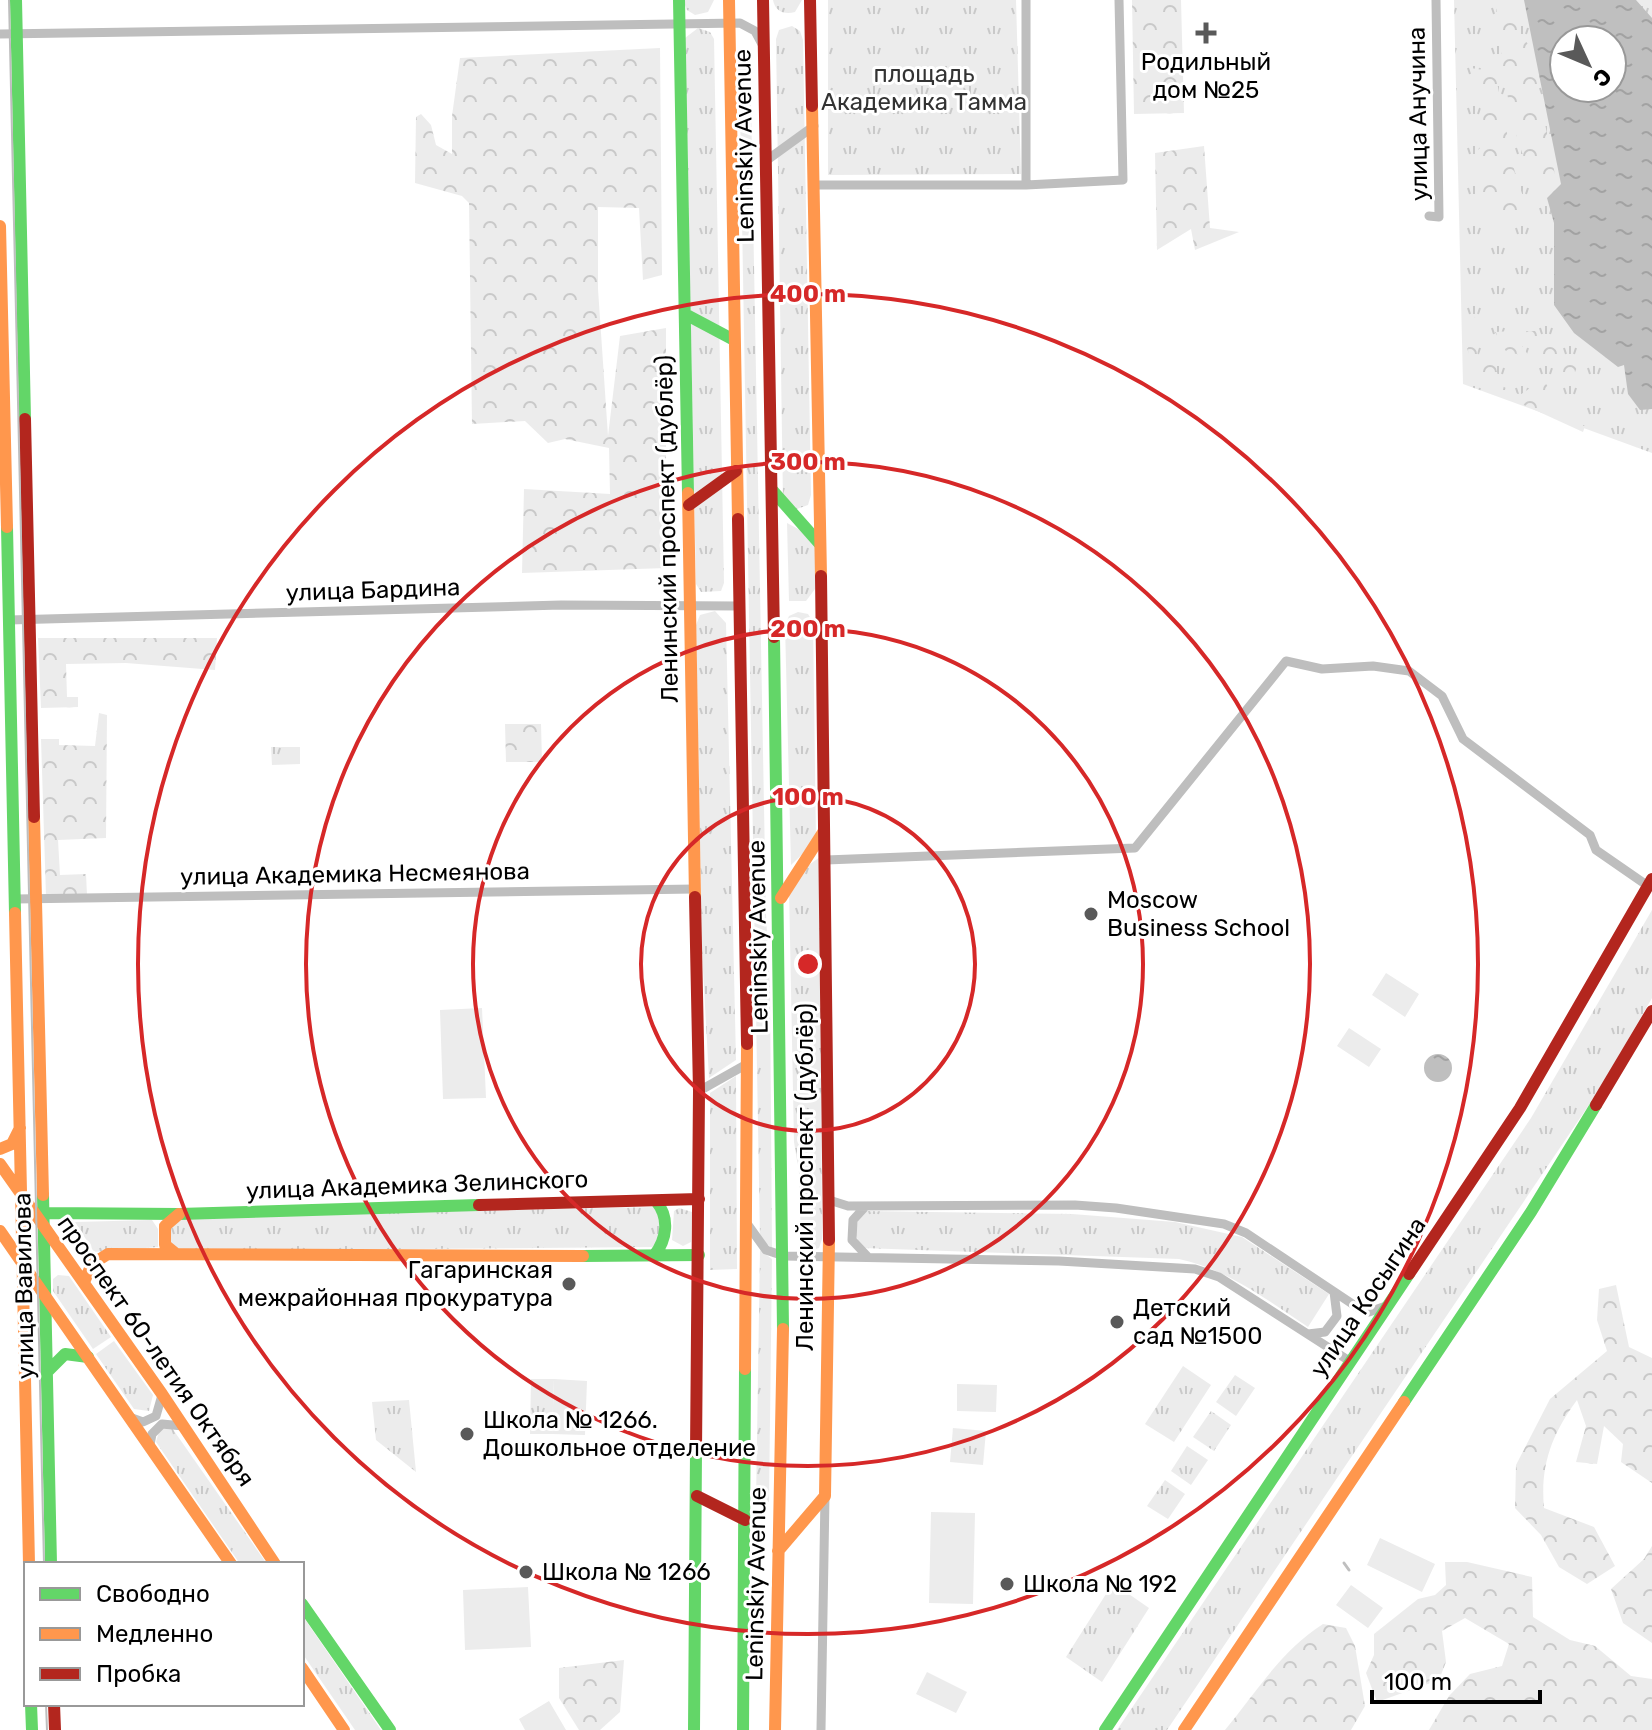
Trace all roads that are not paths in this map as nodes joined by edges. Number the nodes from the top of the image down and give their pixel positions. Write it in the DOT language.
graph roads {
  1 [pos="16,0"];
  2 [pos="679,0"];
  3 [pos="729,0"];
  4 [pos="763,0"];
  5 [pos="810,0"];
  6 [pos="1026,0"];
  7 [pos="1119,0"];
  8 [pos="1436,0"];
  9 [pos="679,24"];
  10 [pos="729,24"];
  11 [pos="0,34"];
  12 [pos="17,34"];
  13 [pos="764,47"];
  14 [pos="814,126"];
  15 [pos="767,160"];
  16 [pos="814,185"];
  17 [pos="1026,185"];
  18 [pos="1429,216"];
  19 [pos="0,226"];
  20 [pos="685,314"];
  21 [pos="734,340"];
  22 [pos="736,471"];
  23 [pos="773,491"];
  24 [pos="689,505"];
  25 [pos="820,545"];
  26 [pos="691,604"];
  27 [pos="739,606"];
  28 [pos="30,619"];
  29 [pos="9,620"];
  30 [pos="825,827"];
  31 [pos="826,860"];
  32 [pos="1650,882"];
  33 [pos="695,889"];
  34 [pos="36,898"];
  35 [pos="15,899"];
  36 [pos="780,901"];
  37 [pos="1652,1011"];
  38 [pos="747,1064"];
  39 [pos="699,1091"];
  40 [pos="22,1126"];
  41 [pos="0,1149"];
  42 [pos="0,1164"];
  43 [pos="22,1194"];
  44 [pos="699,1199"];
  45 [pos="829,1200"];
  46 [pos="656,1201"];
  47 [pos="867,1207"];
  48 [pos="44,1213"];
  49 [pos="155,1214"];
  50 [pos="179,1214"];
  51 [pos="747,1223"];
  52 [pos="45,1228"];
  53 [pos="0,1231"];
  54 [pos="155,1255"];
  55 [pos="177,1255"];
  56 [pos="699,1255"];
  57 [pos="654,1256"];
  58 [pos="784,1256"];
  59 [pos="829,1257"];
  60 [pos="868,1257"];
  61 [pos="24,1264"];
  62 [pos="84,1282"];
  63 [pos="1334,1292"];
  64 [pos="46,1297"];
  65 [pos="1389,1305"];
  66 [pos="1308,1334"];
  67 [pos="88,1357"];
  68 [pos="1351,1362"];
  69 [pos="48,1373"];
  70 [pos="162,1394"];
  71 [pos="129,1417"];
  72 [pos="183,1426"];
  73 [pos="150,1448"];
  74 [pos="697,1496"];
  75 [pos="825,1496"];
  76 [pos="745,1520"];
  77 [pos="778,1551"];
  78 [pos="29,1562"];
  79 [pos="51,1562"];
  80 [pos="230,1562"];
  81 [pos="274,1562"];
  82 [pos="304,1607"];
  83 [pos="304,1671"];
  84 [pos="31,1706"];
  85 [pos="54,1706"];
  86 [pos="32,1730"];
  87 [pos="55,1730"];
  88 [pos="344,1730"];
  89 [pos="390,1730"];
  90 [pos="694,1730"];
  91 [pos="743,1730"];
  92 [pos="775,1730"];
  93 [pos="821,1730"];
  94 [pos="1105,1730"];
  95 [pos="1184,1730"];
  1 -- 12 [label="main road, улица Вавилова"];
  2 -- 9 [label="main road, Ленинский проспект (дублёр)"];
  3 -- 10 [label="main road, Leninskiy Avenue"];
  4 -- 13 [label="main road, Leninskiy Avenue"];
  5 -- 14 [label="main road, Ленинский проспект (дублёр)"];
  6 -- 17 [label="street"];
  7 -- 17 [label="street"];
  8 -- 18 [label="street, улица Анучина"];
  9 -- 10 [label="street"];
  9 -- 12 [label="street"];
  9 -- 20 [label="main road, Ленинский проспект (дублёр)"];
  10 -- 13 [label="street"];
  10 -- 21 [label="main road, Leninskiy Avenue"];
  11 -- 12 [label="street"];
  12 -- 28 [label="main road, улица Вавилова"];
  13 -- 15 [label="main road, Leninskiy Avenue"];
  14 -- 15 [label="street"];
  14 -- 16 [label="main road, Ленинский проспект (дублёр)"];
  15 -- 23 [label="main road, Leninskiy Avenue"];
  16 -- 17 [label="street"];
  16 -- 25 [label="main road, Ленинский проспект (дублёр)"];
  19 -- 29 [label="main road, улица Вавилова"];
  20 -- 21 [label="main road"];
  20 -- 24 [label="main road, Ленинский проспект (дублёр)"];
  21 -- 22 [label="main road, Leninskiy Avenue"];
  22 -- 24 [label="main road"];
  22 -- 27 [label="main road, Leninskiy Avenue"];
  23 -- 25 [label="main road"];
  23 -- 36 [label="main road, Leninskiy Avenue"];
  24 -- 26 [label="main road, Ленинский проспект (дублёр)"];
  25 -- 30 [label="main road, Ленинский проспект (дублёр)"];
  26 -- 27 [label="street, улица Бардина"];
  26 -- 28 [label="street, улица Бардина"];
  26 -- 33 [label="main road, Ленинский проспект (дублёр)"];
  27 -- 38 [label="main road, Leninskiy Avenue"];
  28 -- 29 [label="street, улица Бардина"];
  28 -- 34 [label="main road, улица Вавилова"];
  29 -- 35 [label="main road, улица Вавилова"];
  30 -- 31 [label="main road, Ленинский проспект (дублёр)"];
  30 -- 36 [label="main road"];
  31 -- 32 [label="street"];
  31 -- 45 [label="main road, Ленинский проспект (дублёр)"];
  32 -- 65 [label="main road, улица Косыгина"];
  33 -- 34 [label="street, улица Академика Несмеянова"];
  33 -- 39 [label="main road, Ленинский проспект (дублёр)"];
  34 -- 35 [label="street, улица Академика Несмеянова"];
  34 -- 48 [label="main road, улица Вавилова"];
  35 -- 40 [label="main road, улица Вавилова"];
  36 -- 58 [label="main road, Leninskiy Avenue"];
  37 -- 95 [label="main road"];
  38 -- 39 [label="street"];
  38 -- 51 [label="main road, Leninskiy Avenue"];
  39 -- 44 [label="main road, Ленинский проспект (дублёр)"];
  40 -- 41 [label="main road"];
  40 -- 43 [label="main road, улица Вавилова"];
  42 -- 43 [label="main road, проспект 60-летия Октября"];
  43 -- 52 [label="main road, проспект 60-летия Октября"];
  43 -- 61 [label="main road, улица Вавилова"];
  44 -- 46 [label="main road, улица Академика Зелинского"];
  44 -- 56 [label="main road, Ленинский проспект (дублёр)"];
  45 -- 47 [label="street"];
  45 -- 59 [label="main road, Ленинский проспект (дублёр)"];
  46 -- 50 [label="main road, улица Академика Зелинского"];
  46 -- 57 [label="main road"];
  47 -- 60 [label="street"];
  47 -- 63 [label="street"];
  48 -- 49 [label="main road, улица Академика Зелинского"];
  48 -- 52 [label="main road, улица Вавилова"];
  49 -- 50 [label="main road, улица Академика Зелинского"];
  49 -- 54 [label="main road"];
  50 -- 55 [label="main road"];
  51 -- 58 [label="street"];
  51 -- 76 [label="main road, Leninskiy Avenue"];
  52 -- 62 [label="main road, проспект 60-летия Октября"];
  52 -- 64 [label="main road, улица Вавилова"];
  53 -- 61 [label="main road"];
  54 -- 55 [label="main road"];
  54 -- 62 [label="main road"];
  55 -- 57 [label="main road"];
  56 -- 57 [label="main road"];
  56 -- 74 [label="main road, Ленинский проспект (дублёр)"];
  58 -- 59 [label="street"];
  58 -- 77 [label="main road, Leninskiy Avenue"];
  59 -- 60 [label="street"];
  59 -- 75 [label="main road, Ленинский проспект (дублёр)"];
  60 -- 66 [label="street"];
  61 -- 64 [label="main road"];
  61 -- 78 [label="main road, улица Вавилова"];
  62 -- 70 [label="main road, проспект 60-летия Октября"];
  63 -- 65 [label="street"];
  63 -- 66 [label="street"];
  64 -- 67 [label="main road"];
  64 -- 69 [label="main road, улица Вавилова"];
  65 -- 68 [label="main road, улица Косыгина"];
  66 -- 68 [label="street"];
  67 -- 69 [label="main road"];
  67 -- 71 [label="main road"];
  68 -- 94 [label="main road, улица Косыгина"];
  69 -- 79 [label="main road, улица Вавилова"];
  70 -- 71 [label="street"];
  70 -- 72 [label="main road, проспект 60-летия Октября"];
  71 -- 73 [label="main road"];
  72 -- 73 [label="street"];
  72 -- 81 [label="main road, проспект 60-летия Октября"];
  73 -- 80 [label="main road"];
  74 -- 76 [label="main road"];
  74 -- 90 [label="main road, Ленинский проспект (дублёр)"];
  75 -- 77 [label="main road"];
  75 -- 93 [label="street, Ленинский проспект (дублёр)"];
  76 -- 91 [label="main road, Leninskiy Avenue"];
  77 -- 92 [label="main road, Leninskiy Avenue"];
  82 -- 89 [label="main road"];
  83 -- 88 [label="main road"];
  84 -- 86 [label="main road"];
  85 -- 87 [label="main road"];
}
